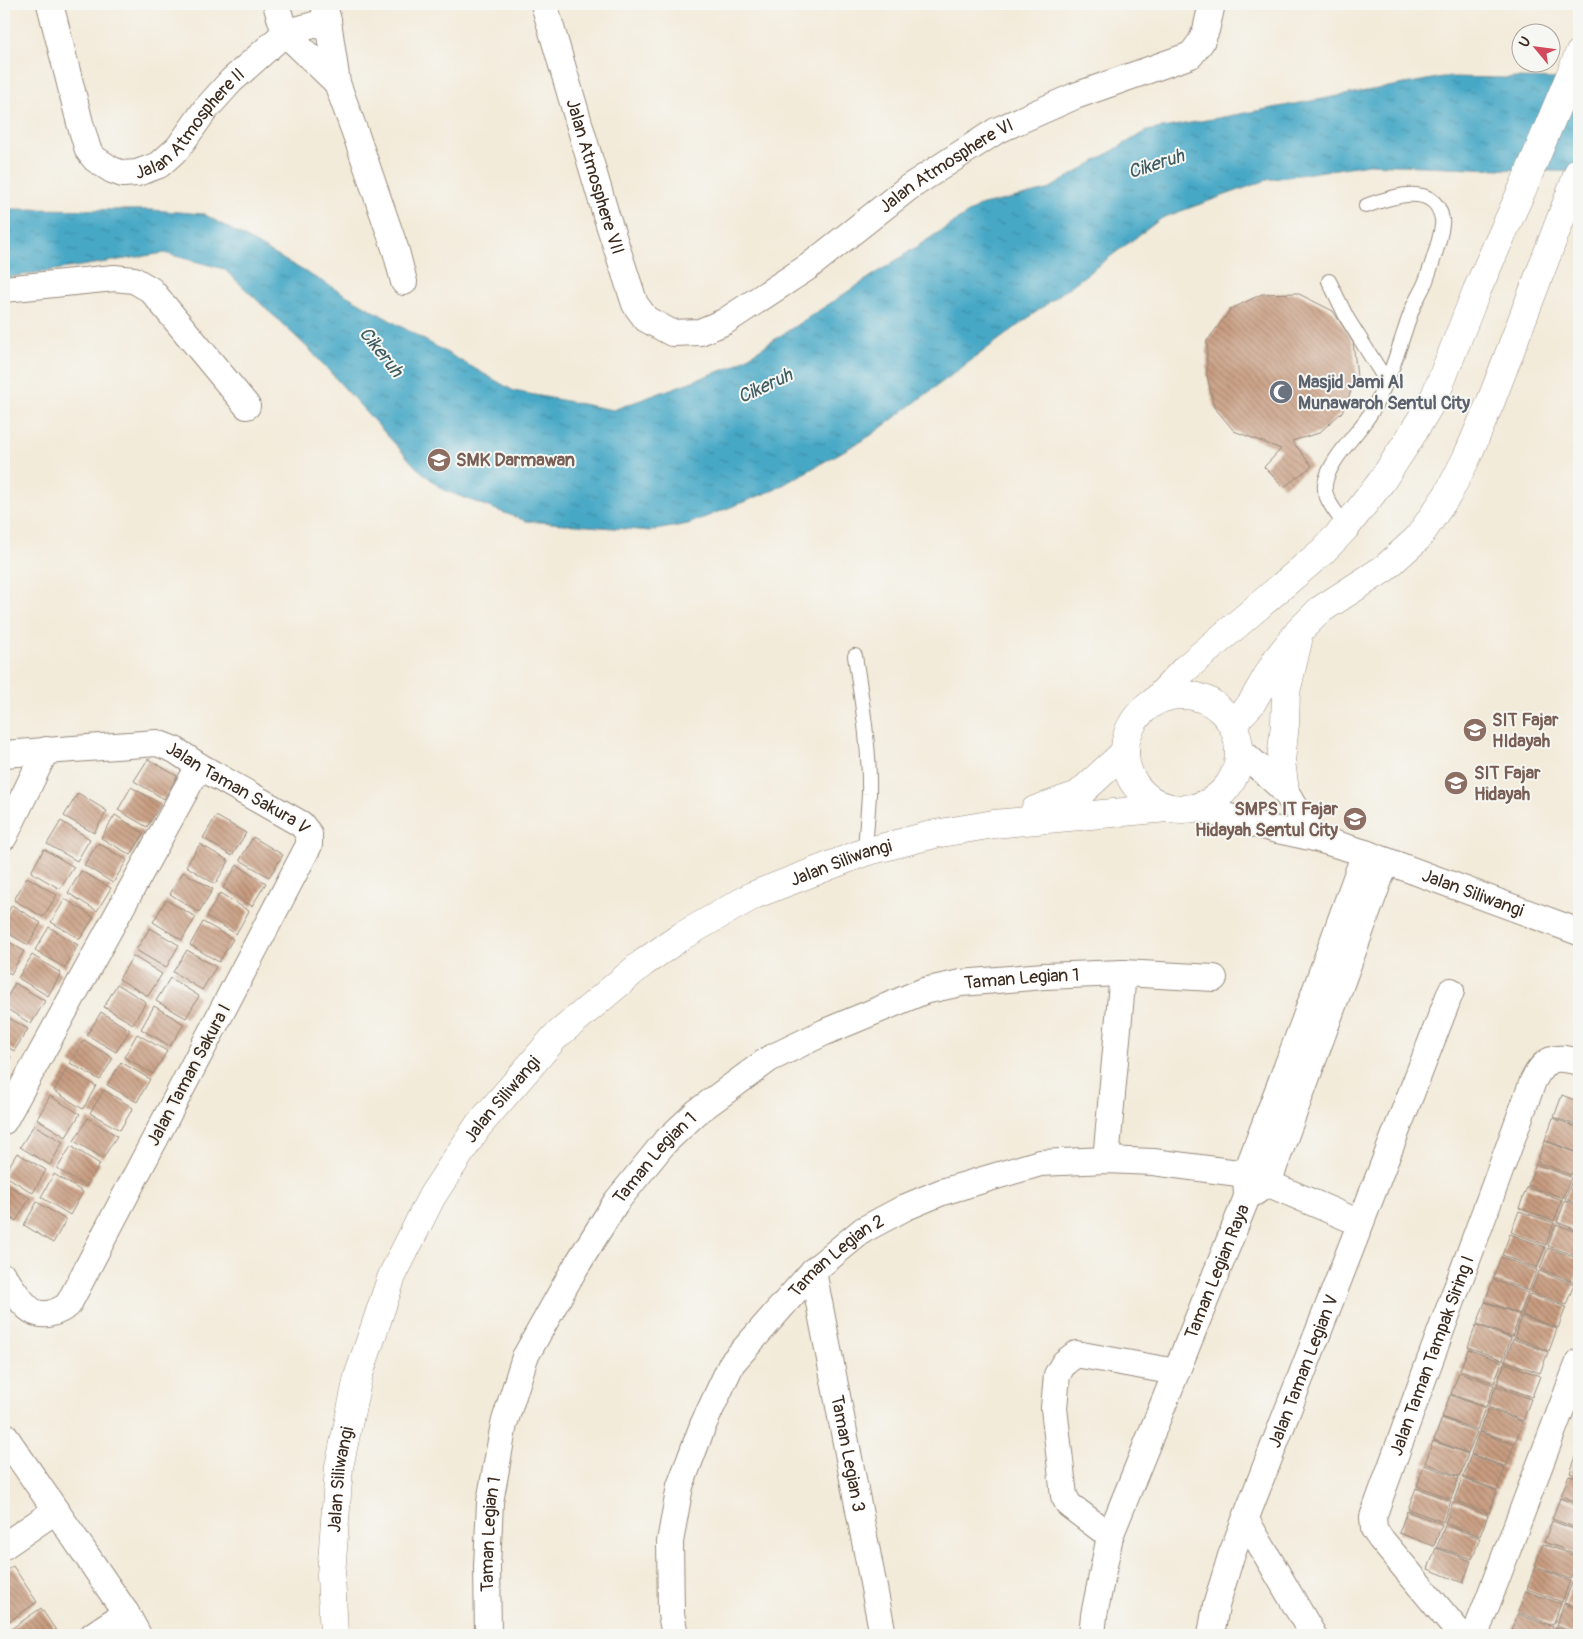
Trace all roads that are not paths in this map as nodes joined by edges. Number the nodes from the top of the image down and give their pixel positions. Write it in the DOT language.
graph roads {
  1 [pos="50,4"];
  2 [pos="276,4"];
  3 [pos="544,4"];
  4 [pos="1212,4"];
  5 [pos="326,13"];
  6 [pos="285,33"];
  7 [pos="1579,54"];
  8 [pos="337,83"];
  9 [pos="1579,171"];
  10 [pos="1366,206"];
  11 [pos="1328,281"];
  12 [pos="404,282"];
  13 [pos="4,290"];
  14 [pos="672,332"];
  15 [pos="1387,382"];
  16 [pos="247,406"];
  17 [pos="1346,527"];
  18 [pos="1300,630"];
  19 [pos="855,656"];
  20 [pos="1154,702"];
  21 [pos="1232,724"];
  22 [pos="46,750"];
  23 [pos="1240,750"];
  24 [pos="1125,752"];
  25 [pos="4,754"];
  26 [pos="199,766"];
  27 [pos="1285,791"];
  28 [pos="1167,808"];
  29 [pos="1197,808"];
  30 [pos="994,824"];
  31 [pos="4,837"];
  32 [pos="1314,838"];
  33 [pos="309,845"];
  34 [pos="865,852"];
  35 [pos="1375,857"];
  36 [pos="1579,932"];
  37 [pos="1123,973"];
  38 [pos="1214,978"];
  39 [pos="1450,992"];
  40 [pos="1579,1062"];
  41 [pos="4,1121"];
  42 [pos="1106,1160"];
  43 [pos="1254,1185"];
  44 [pos="1360,1223"];
  45 [pos="813,1271"];
  46 [pos="4,1277"];
  47 [pos="1579,1362"];
  48 [pos="1176,1372"];
  49 [pos="4,1435"];
  50 [pos="55,1511"];
  51 [pos="1246,1520"];
  52 [pos="1110,1536"];
  53 [pos="4,1546"];
  54 [pos="132,1624"];
  55 [pos="93,1635"];
  56 [pos="334,1635"];
  57 [pos="488,1635"];
  58 [pos="675,1635"];
  59 [pos="883,1635"];
  60 [pos="1092,1635"];
  61 [pos="1211,1635"];
  62 [pos="1313,1635"];
  63 [pos="1461,1635"];
  64 [pos="1475,1635"];
  1 -- 6 [label="street, Jalan Atmosphere II"];
  2 -- 6 [label="street"];
  3 -- 14 [label="street, Jalan Atmosphere VII"];
  4 -- 14 [label="street, Jalan Atmosphere VI"];
  5 -- 6 [label="street"];
  5 -- 8 [label="street"];
  6 -- 8 [label="street"];
  7 -- 17 [label="main road"];
  8 -- 12 [label="street"];
  9 -- 18 [label="main road"];
  10 -- 15 [label="lane"];
  11 -- 15 [label="lane"];
  13 -- 16 [label="street"];
  15 -- 17 [label="lane"];
  17 -- 20 [label="main road"];
  18 -- 21 [label="main road"];
  18 -- 27 [label="main road"];
  19 -- 34 [label="lane"];
  20 -- 21 [label="main road"];
  20 -- 24 [label="main road"];
  21 -- 23 [label="main road"];
  22 -- 25 [label="street, Jalan Taman Sakura V"];
  22 -- 26 [label="street, Jalan Taman Sakura V"];
  22 -- 31 [label="street"];
  23 -- 27 [label="street"];
  23 -- 29 [label="main road"];
  24 -- 28 [label="main road"];
  24 -- 30 [label="main road, Jalan Siliwangi"];
  26 -- 33 [label="street, Jalan Taman Sakura V"];
  26 -- 41 [label="street"];
  27 -- 32 [label="street"];
  28 -- 29 [label="main road"];
  28 -- 30 [label="main road, Jalan Siliwangi"];
  29 -- 32 [label="street, Jalan Siliwangi"];
  30 -- 34 [label="main road, Jalan Siliwangi"];
  32 -- 35 [label="street, Jalan Siliwangi"];
  33 -- 46 [label="street, Jalan Taman Sakura I"];
  34 -- 56 [label="main road, Jalan Siliwangi"];
  35 -- 36 [label="street, Jalan Siliwangi"];
  35 -- 43 [label="street, Taman Legian Raya"];
  37 -- 38 [label="street, Taman Legian 1"];
  37 -- 42 [label="street"];
  37 -- 57 [label="street, Taman Legian 1"];
  39 -- 44 [label="street, Jalan Taman Legian V"];
  40 -- 63 [label="street, Jalan Taman Tampak Siring I"];
  42 -- 43 [label="street, Taman Legian 2"];
  42 -- 45 [label="street, Taman Legian 2"];
  43 -- 44 [label="street"];
  43 -- 48 [label="street, Taman Legian Raya"];
  44 -- 51 [label="street, Jalan Taman Legian V"];
  45 -- 58 [label="street, Taman Legian 2"];
  45 -- 59 [label="street, Taman Legian 3"];
  47 -- 64 [label="street"];
  48 -- 52 [label="street, Taman Legian Raya"];
  48 -- 52 [label="street"];
  49 -- 50 [label="street"];
  50 -- 53 [label="street"];
  50 -- 54 [label="street"];
  51 -- 61 [label="street, Jalan Taman Legian V"];
  51 -- 62 [label="street"];
  52 -- 60 [label="street, Taman Legian Raya"];
  54 -- 55 [label="street"];
}
